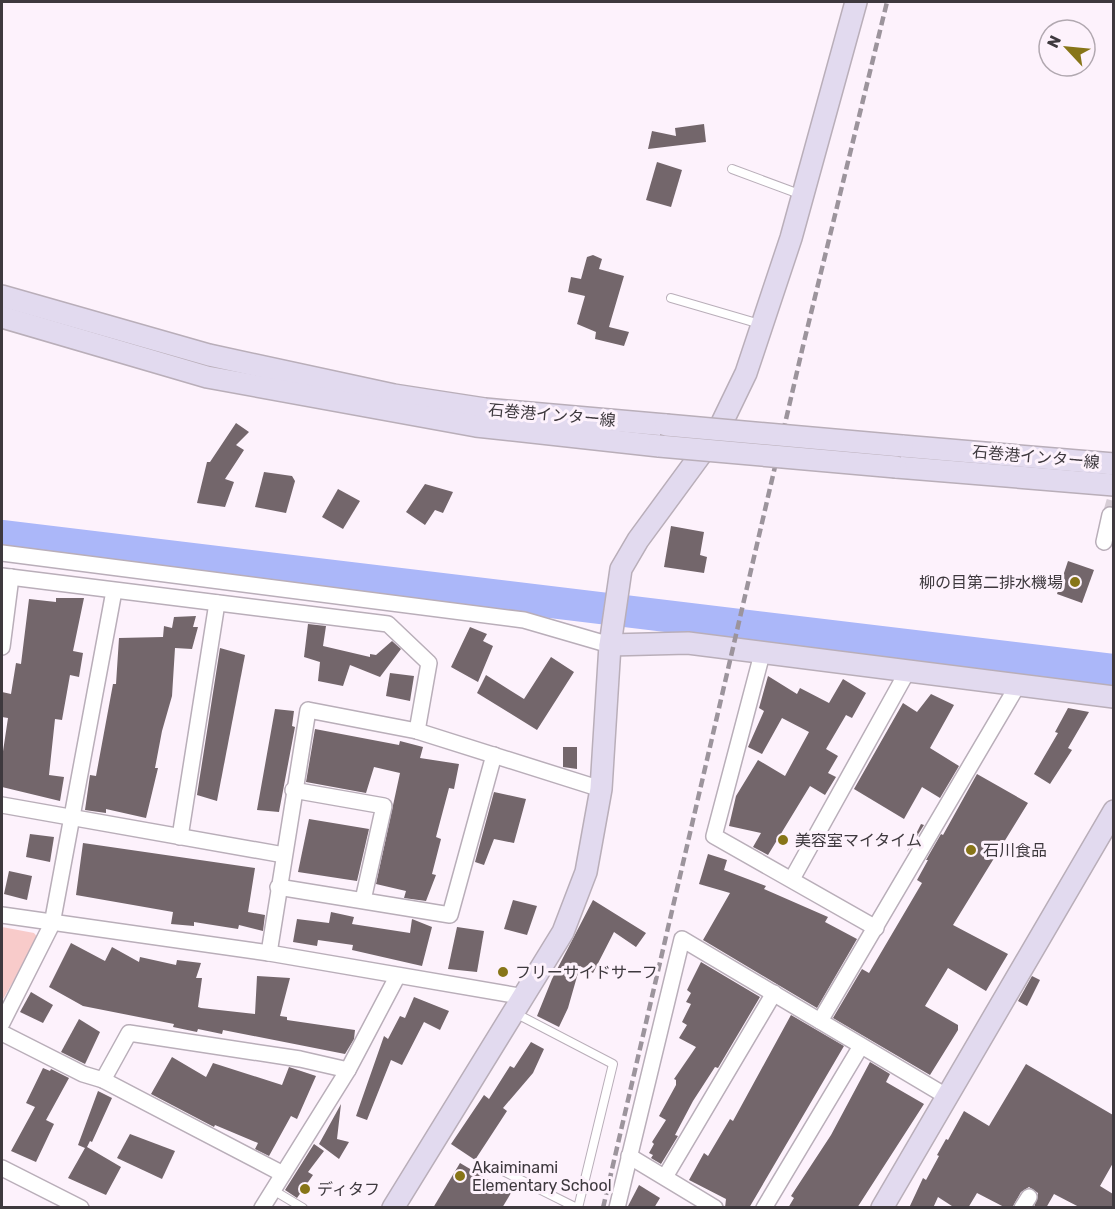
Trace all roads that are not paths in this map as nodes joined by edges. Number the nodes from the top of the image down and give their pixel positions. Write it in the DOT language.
graph roads {
  1 [pos="856,2"];
  2 [pos="732,169"];
  3 [pos="803,196"];
  4 [pos="2,296"];
  5 [pos="671,298"];
  6 [pos="2,317"];
  7 [pos="764,326"];
  8 [pos="1113,464"];
  9 [pos="1113,485"];
  10 [pos="1110,515"];
  11 [pos="1104,542"];
  12 [pos="2,553"];
  13 [pos="6,576"];
  14 [pos="114,591"];
  15 [pos="218,603"];
  16 [pos="611,638"];
  17 [pos="2,647"];
  18 [pos="762,654"];
  19 [pos="907,672"];
  20 [pos="1019,683"];
  21 [pos="1113,697"];
  22 [pos="417,731"];
  23 [pos="494,755"];
  24 [pos="601,789"];
  25 [pos="293,790"];
  26 [pos="2,805"];
  27 [pos="1113,811"];
  28 [pos="74,817"];
  29 [pos="180,837"];
  30 [pos="284,855"];
  31 [pos="792,879"];
  32 [pos="278,887"];
  33 [pos="363,900"];
  34 [pos="2,915"];
  35 [pos="52,924"];
  36 [pos="876,928"];
  37 [pos="269,953"];
  38 [pos="398,977"];
  39 [pos="774,993"];
  40 [pos="520,1005"];
  41 [pos="820,1021"];
  42 [pos="2,1023"];
  43 [pos="2,1033"];
  44 [pos="861,1046"];
  45 [pos="348,1070"];
  46 [pos="103,1080"];
  47 [pos="946,1096"];
  48 [pos="629,1156"];
  49 [pos="2,1168"];
  50 [pos="501,1170"];
  51 [pos="283,1174"];
  52 [pos="665,1177"];
  53 [pos="273,1190"];
  54 [pos="81,1208"];
  55 [pos="262,1208"];
  56 [pos="303,1208"];
  57 [pos="393,1208"];
  58 [pos="578,1208"];
  59 [pos="617,1208"];
  60 [pos="716,1208"];
  61 [pos="764,1208"];
  62 [pos="882,1208"];
  1 -- 3 [label="street"];
  2 -- 3 [label="lane"];
  3 -- 7 [label="street"];
  4 -- 8 [label="street, 石巻港インター線, bridge"];
  5 -- 7 [label="lane"];
  6 -- 9 [label="street, 石巻港インター線, bridge"];
  7 -- 16 [label="street"];
  10 -- 11 [label="street"];
  12 -- 16 [label="street"];
  13 -- 14 [label="street"];
  13 -- 17 [label="street"];
  14 -- 15 [label="street"];
  14 -- 28 [label="street"];
  15 -- 22 [label="street"];
  15 -- 29 [label="street"];
  16 -- 18 [label="street"];
  16 -- 24 [label="street"];
  18 -- 19 [label="street"];
  18 -- 31 [label="street"];
  19 -- 20 [label="street"];
  19 -- 31 [label="street"];
  20 -- 21 [label="street"];
  20 -- 36 [label="street"];
  22 -- 23 [label="street"];
  22 -- 25 [label="street"];
  23 -- 24 [label="street"];
  23 -- 33 [label="street"];
  24 -- 40 [label="street"];
  25 -- 30 [label="street"];
  25 -- 33 [label="street"];
  26 -- 28 [label="street"];
  27 -- 47 [label="street"];
  28 -- 29 [label="street"];
  28 -- 35 [label="street"];
  29 -- 30 [label="street"];
  30 -- 32 [label="street"];
  31 -- 36 [label="street"];
  32 -- 33 [label="street"];
  32 -- 37 [label="street"];
  34 -- 35 [label="street"];
  35 -- 37 [label="street"];
  35 -- 42 [label="street"];
  36 -- 41 [label="street"];
  37 -- 38 [label="street"];
  38 -- 40 [label="street"];
  38 -- 45 [label="street"];
  39 -- 41 [label="street"];
  39 -- 48 [label="street"];
  39 -- 52 [label="street"];
  40 -- 57 [label="street"];
  40 -- 58 [label="lane"];
  41 -- 44 [label="street"];
  43 -- 46 [label="street"];
  44 -- 47 [label="street"];
  44 -- 61 [label="street"];
  45 -- 46 [label="street"];
  45 -- 51 [label="street"];
  46 -- 51 [label="street"];
  47 -- 62 [label="street"];
  48 -- 52 [label="street"];
  48 -- 59 [label="street"];
  49 -- 54 [label="street"];
  50 -- 58 [label="lane"];
  51 -- 53 [label="street"];
  52 -- 60 [label="street"];
  53 -- 55 [label="street"];
  53 -- 56 [label="lane"];
}
